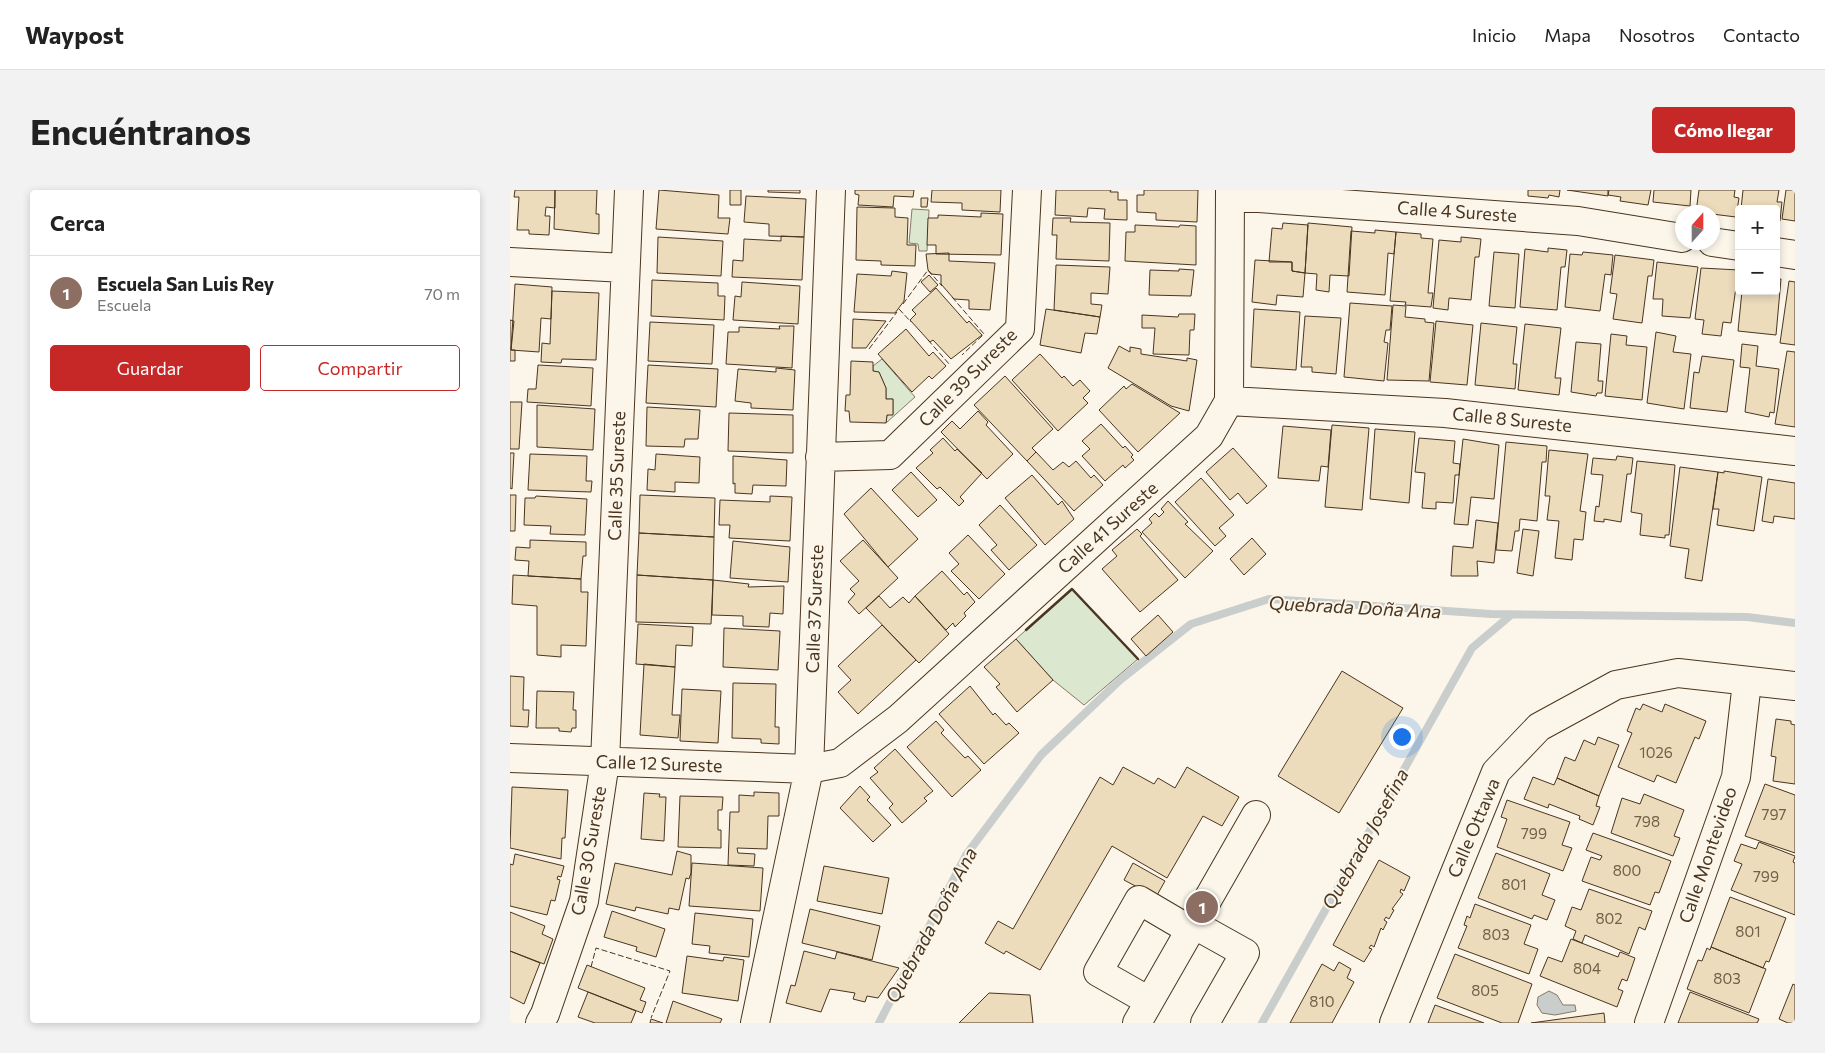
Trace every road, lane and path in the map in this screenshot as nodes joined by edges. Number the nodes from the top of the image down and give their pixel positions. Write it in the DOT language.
graph roads {
  1 [pos="629,190"];
  2 [pos="831,190"];
  3 [pos="1028,190"];
  4 [pos="1230,193"];
  5 [pos="1675,237"];
  6 [pos="1720,243"];
  7 [pos="1735,245"];
  8 [pos="1780,253"];
  9 [pos="1795,255"];
  10 [pos="510,262"];
  11 [pos="625,268"];
  12 [pos="1229,401"];
  13 [pos="1795,451"];
  14 [pos="820,457"];
  15 [pos="1747,682"];
  16 [pos="1795,686"];
  17 [pos="510,758"];
  18 [pos="605,762"];
  19 [pos="809,769"];
  20 [pos="1256,816"];
  21 [pos="1192,927"];
  22 [pos="1143,1012"];
  23 [pos="540,1023"];
  24 [pos="755,1023"];
  25 [pos="1205,1023"];
  26 [pos="1394,1023"];
  27 [pos="1649,1023"];
  1 -- 11 [label="street, Calle 35 Sureste"];
  2 -- 14 [label="street, Calle 37 Sureste"];
  3 -- 14 [label="street, Calle 39 Sureste"];
  4 -- 5 [label="street, Calle 4 Sureste"];
  4 -- 12 [label="street, Calle 41 Sureste"];
  6 -- 7 [label="street"];
  8 -- 9 [label="street"];
  10 -- 11 [label="street"];
  11 -- 18 [label="street, Calle 35 Sureste"];
  12 -- 13 [label="street, Calle 8 Sureste"];
  12 -- 19 [label="street, Calle 41 Sureste"];
  14 -- 19 [label="street, Calle 37 Sureste"];
  15 -- 16 [label="street, Calle Ottawa"];
  15 -- 26 [label="street, Calle Ottawa"];
  15 -- 27 [label="street, Calle Montevideo"];
  17 -- 18 [label="street, Calle 12 Sureste"];
  18 -- 19 [label="street, Calle 12 Sureste"];
  18 -- 23 [label="street, Calle 30 Sureste"];
  19 -- 24 [label="street, Calle 37 Sureste"];
  20 -- 21 [label="street"];
  21 -- 22 [label="street"];
  21 -- 22 [label="street"];
  21 -- 25 [label="street"];
}
